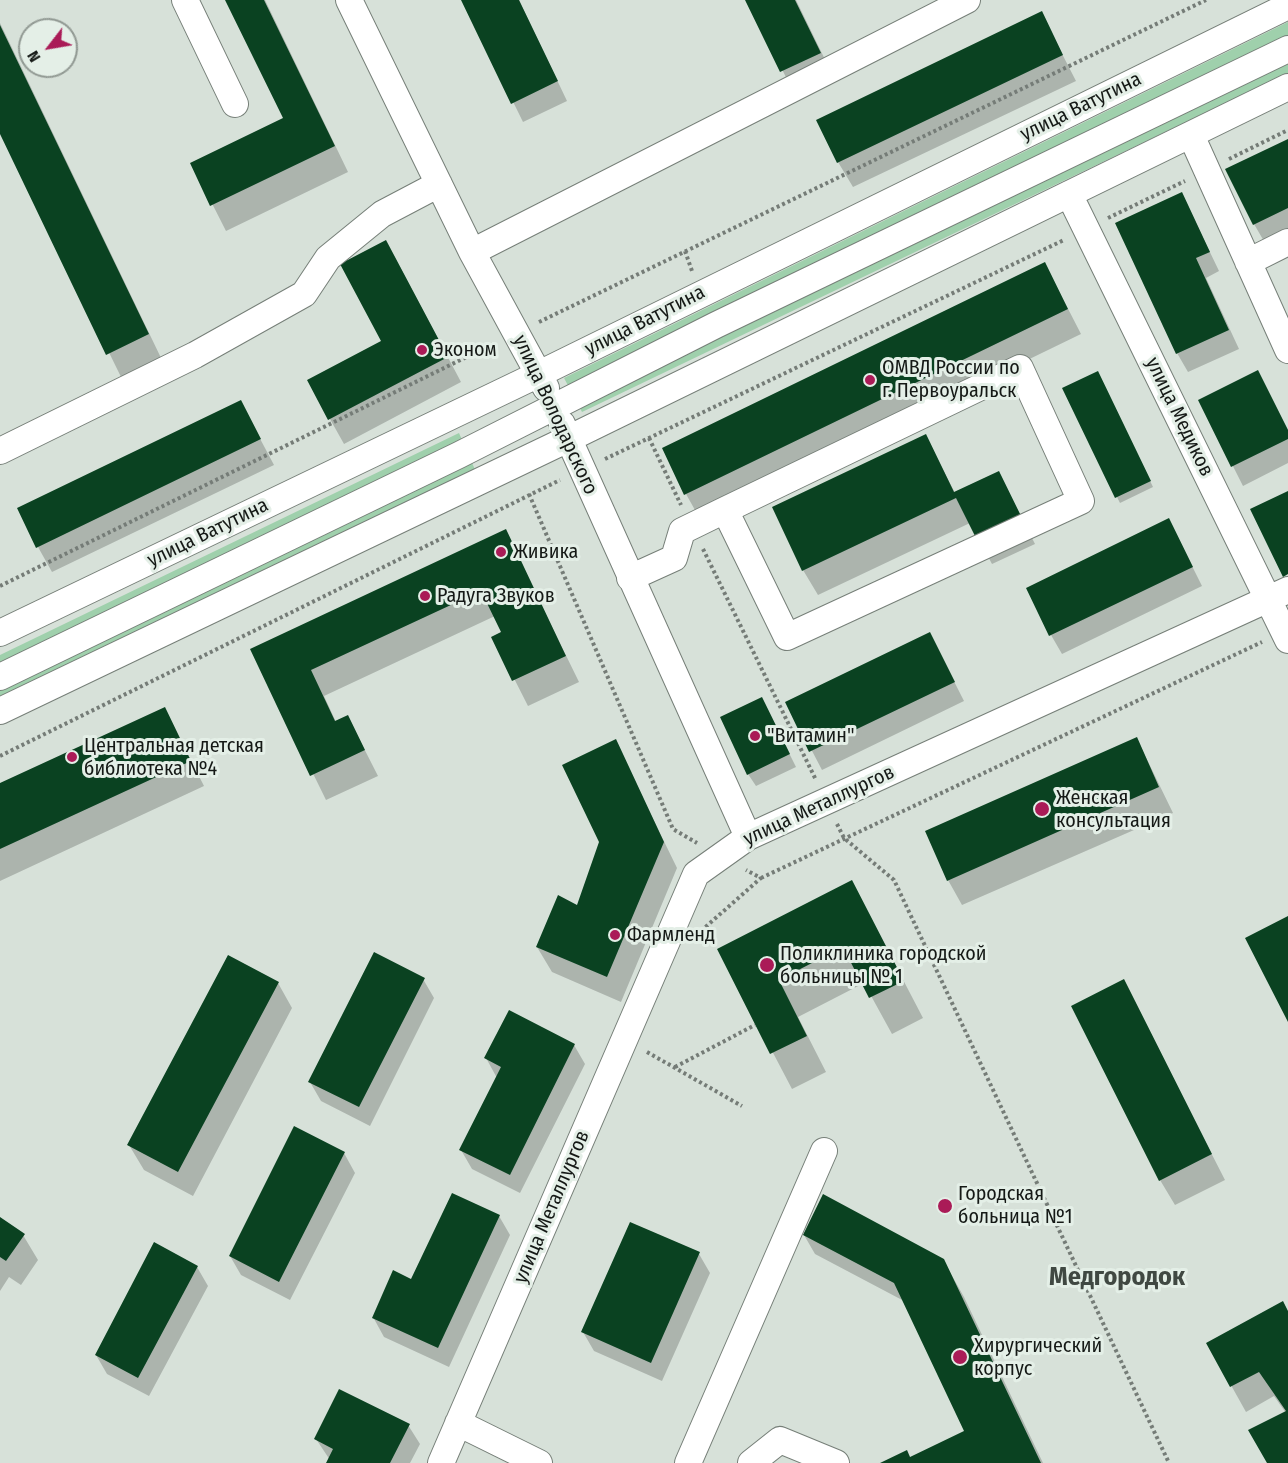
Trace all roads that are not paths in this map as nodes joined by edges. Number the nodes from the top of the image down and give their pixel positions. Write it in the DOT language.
graph roads {
  1 [pos="185,0"];
  2 [pos="349,0"];
  3 [pos="968,0"];
  4 [pos="1288,6"];
  5 [pos="1288,49"];
  6 [pos="1288,87"];
  7 [pos="235,104"];
  8 [pos="1191,135"];
  9 [pos="439,184"];
  10 [pos="1069,194"];
  11 [pos="1288,242"];
  12 [pos="472,252"];
  13 [pos="1248,262"];
  14 [pos="1288,350"];
  15 [pos="539,374"];
  16 [pos="554,407"];
  17 [pos="568,439"];
  18 [pos="0,451"];
  19 [pos="725,510"];
  20 [pos="630,578"];
  21 [pos="1279,595"];
  22 [pos="0,633"];
  23 [pos="1286,636"];
  24 [pos="0,677"];
  25 [pos="0,711"];
  26 [pos="748,837"];
  27 [pos="824,1152"];
  28 [pos="458,1423"];
  29 [pos="441,1463"];
  30 [pos="539,1463"];
  31 [pos="688,1463"];
  32 [pos="751,1463"];
  33 [pos="836,1463"];
  1 -- 7 [label="street"];
  2 -- 9 [label="street, улица Володарского"];
  3 -- 12 [label="street"];
  4 -- 15 [label="street, улица Ватутина"];
  5 -- 16 [label="street"];
  6 -- 8 [label="street"];
  8 -- 10 [label="street"];
  8 -- 13 [label="street"];
  9 -- 12 [label="street, улица Володарского"];
  9 -- 18 [label="street"];
  10 -- 17 [label="street"];
  10 -- 21 [label="street, улица Медиков"];
  11 -- 13 [label="street"];
  12 -- 15 [label="street, улица Володарского"];
  13 -- 14 [label="street"];
  15 -- 16 [label="street, улица Володарского"];
  15 -- 22 [label="street, улица Ватутина"];
  16 -- 17 [label="street, улица Володарского"];
  16 -- 24 [label="street"];
  17 -- 20 [label="street, улица Володарского"];
  17 -- 25 [label="street"];
  19 -- 19 [label="street"];
  19 -- 20 [label="street"];
  20 -- 26 [label="street, улица Володарского"];
  21 -- 23 [label="street, улица Медиков"];
  21 -- 26 [label="street, улица Металлургов"];
  26 -- 28 [label="street, улица Металлургов"];
  27 -- 31 [label="street"];
  28 -- 29 [label="street, улица Металлургов"];
  28 -- 30 [label="street"];
  32 -- 33 [label="street"];
}
